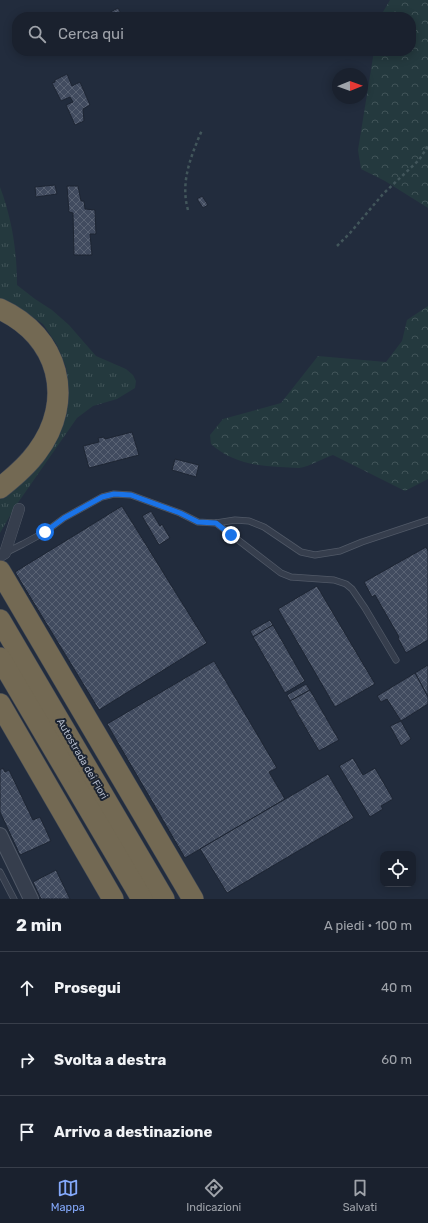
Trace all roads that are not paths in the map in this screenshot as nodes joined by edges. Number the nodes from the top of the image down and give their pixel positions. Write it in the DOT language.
graph roads {
  1 [pos="0,309"];
  2 [pos="0,320"];
  3 [pos="27,327"];
  4 [pos="0,488"];
  5 [pos="19,509"];
  6 [pos="428,520"];
  7 [pos="216,523"];
  8 [pos="2,560"];
  9 [pos="0,620"];
  10 [pos="0,658"];
  11 [pos="396,660"];
  12 [pos="0,704"];
  13 [pos="0,721"];
  14 [pos="39,771"];
  15 [pos="0,835"];
  16 [pos="0,872"];
  17 [pos="14,899"];
  18 [pos="31,899"];
  19 [pos="113,899"];
  20 [pos="142,899"];
  21 [pos="164,899"];
  22 [pos="193,899"];
  1 -- 3 [label="highway"];
  2 -- 3 [label="highway"];
  3 -- 4 [label="highway"];
  5 -- 8 [label="street"];
  6 -- 7 [label="lane"];
  7 -- 8 [label="lane"];
  7 -- 11 [label="lane"];
  8 -- 22 [label="highway"];
  9 -- 21 [label="highway, Autostrada dei Fiori"];
  10 -- 20 [label="highway, Autostrada dei Fiori"];
  12 -- 14 [label="highway"];
  13 -- 14 [label="highway"];
  14 -- 19 [label="highway"];
  15 -- 18 [label="street"];
  16 -- 17 [label="lane"];
}
